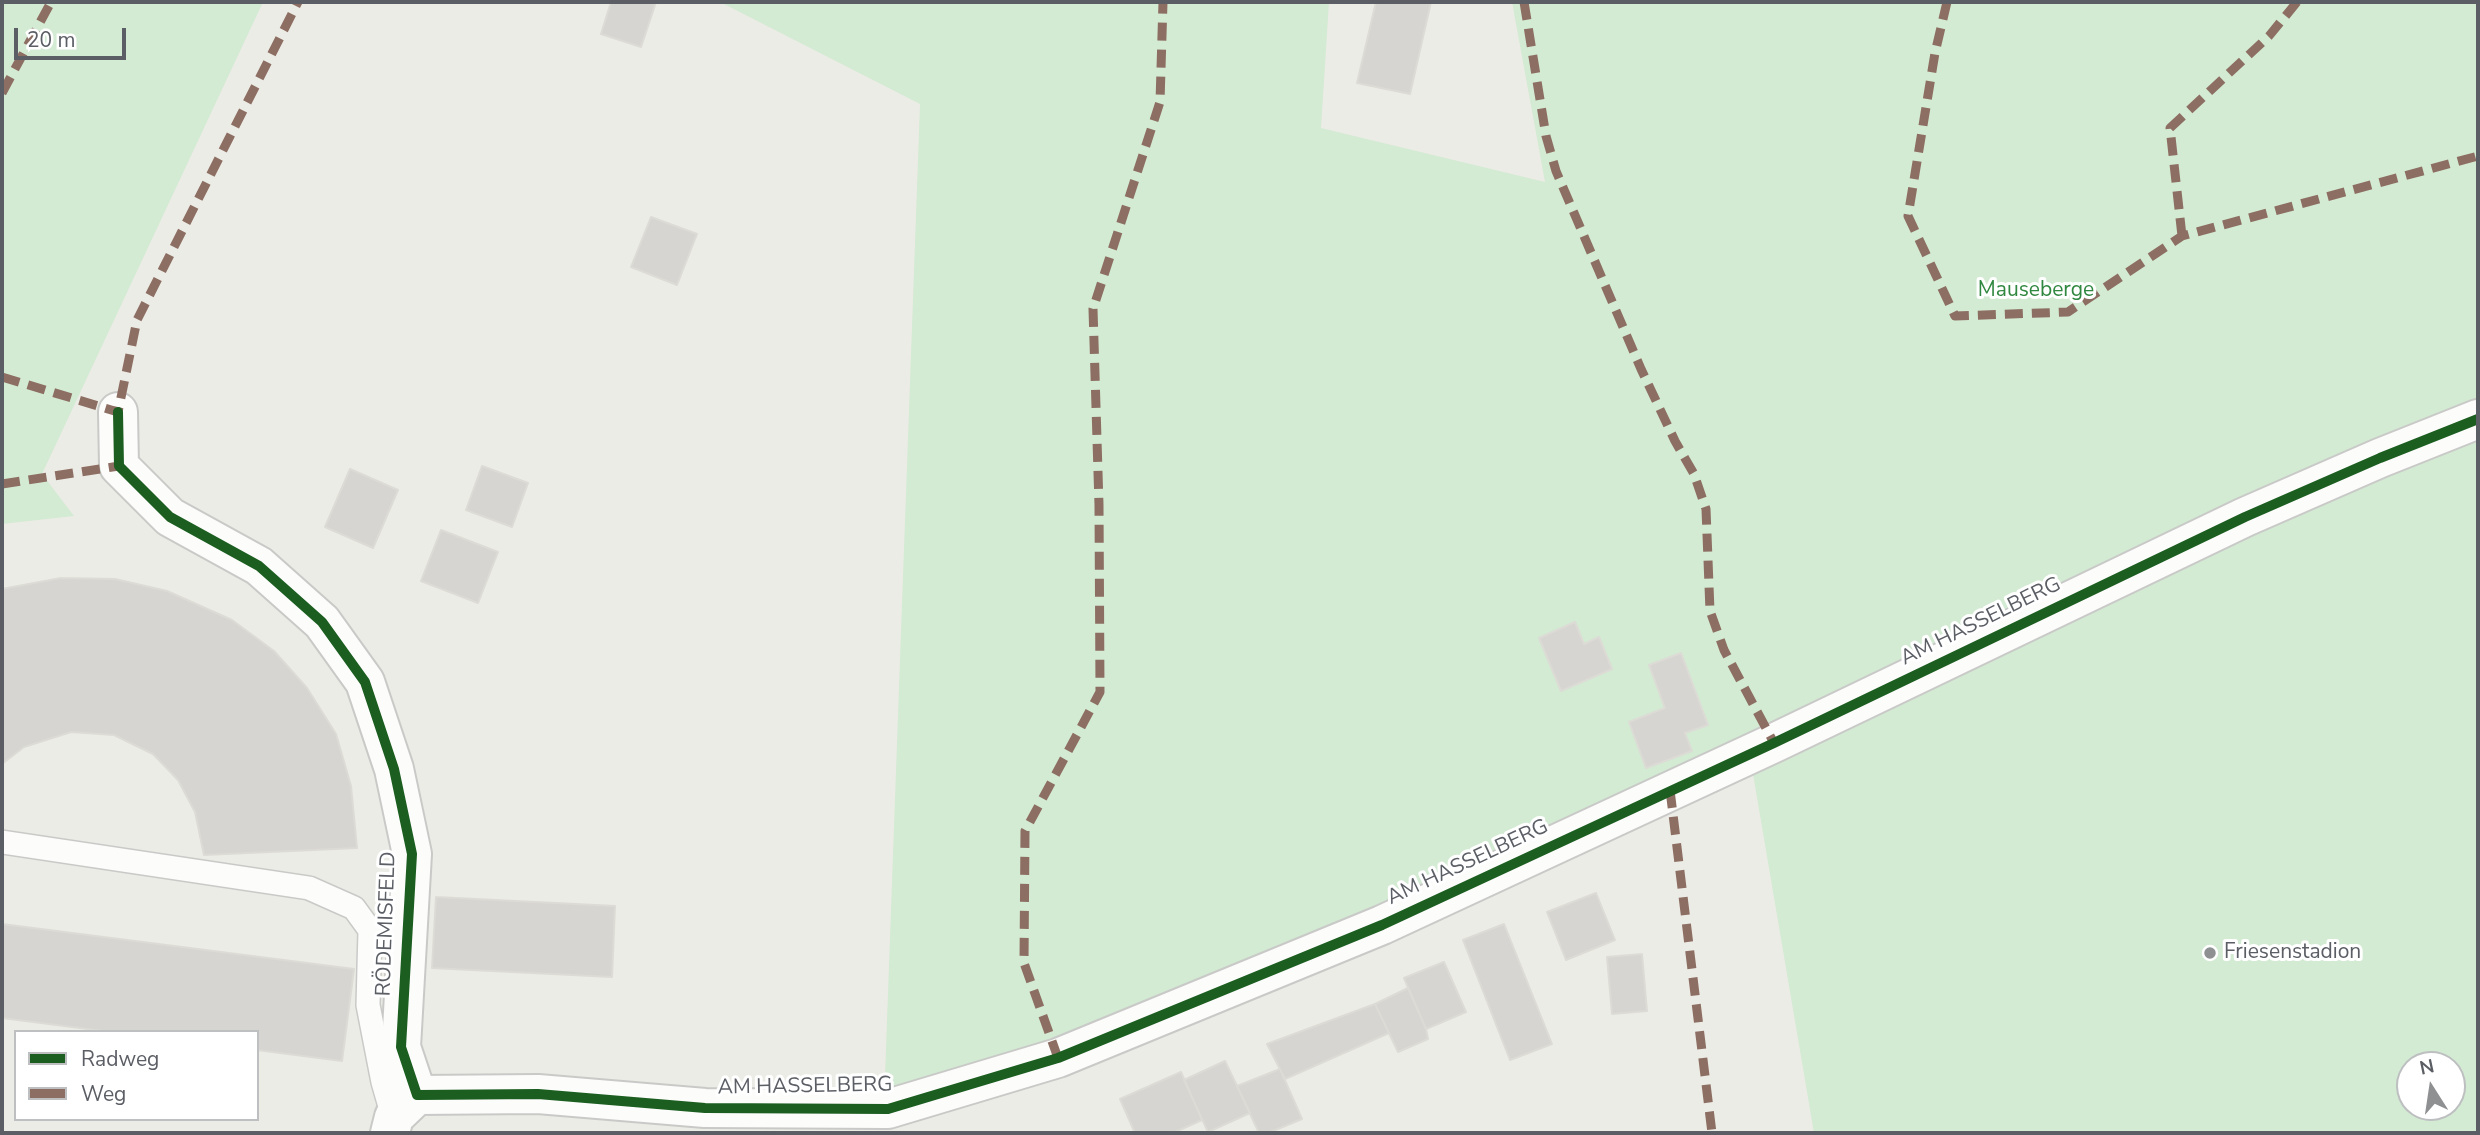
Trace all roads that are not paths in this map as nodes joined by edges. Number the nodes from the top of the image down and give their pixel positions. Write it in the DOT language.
graph roads {
  1 [pos="118,412"];
  2 [pos="2478,419"];
  3 [pos="2,842"];
  4 [pos="400,1116"];
  1 -- 4 [label="street, RÖDEMISFELD"];
  2 -- 4 [label="street, AM HASSELBERG"];
  3 -- 4 [label="lane"];
}
